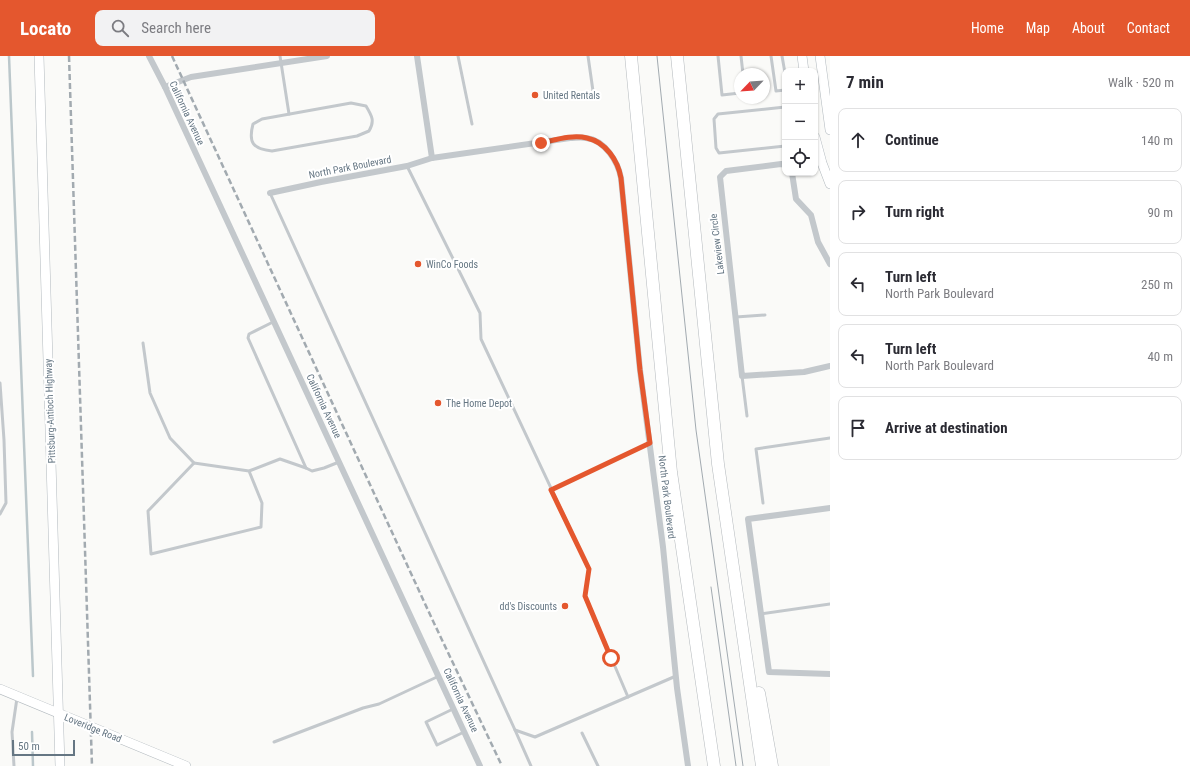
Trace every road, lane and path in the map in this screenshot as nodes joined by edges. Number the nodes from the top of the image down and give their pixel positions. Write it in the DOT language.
graph roads {
  1 [pos="39,56"];
  2 [pos="149,56"];
  3 [pos="280,56"];
  4 [pos="327,56"];
  5 [pos="417,56"];
  6 [pos="458,56"];
  7 [pos="588,56"];
  8 [pos="631,56"];
  9 [pos="677,56"];
  10 [pos="718,56"];
  11 [pos="741,56"];
  12 [pos="771,56"];
  13 [pos="782,56"];
  14 [pos="802,56"];
  15 [pos="820,56"];
  16 [pos="281,63"];
  17 [pos="742,68"];
  18 [pos="784,68"];
  19 [pos="804,68"];
  20 [pos="164,87"];
  21 [pos="782,90"];
  22 [pos="734,94"];
  23 [pos="594,98"];
  24 [pos="782,107"];
  25 [pos="289,114"];
  26 [pos="472,124"];
  27 [pos="830,130"];
  28 [pos="815,140"];
  29 [pos="782,146"];
  30 [pos="432,158"];
  31 [pos="819,163"];
  32 [pos="782,164"];
  33 [pos="407,166"];
  34 [pos="792,176"];
  35 [pos="830,184"];
  36 [pos="270,194"];
  37 [pos="830,264"];
  38 [pos="765,315"];
  39 [pos="736,317"];
  40 [pos="274,322"];
  41 [pos="143,342"];
  42 [pos="830,366"];
  43 [pos="742,376"];
  44 [pos="0,383"];
  45 [pos="747,416"];
  46 [pos="830,438"];
  47 [pos="650,443"];
  48 [pos="339,462"];
  49 [pos="194,463"];
  50 [pos="306,468"];
  51 [pos="249,471"];
  52 [pos="551,490"];
  53 [pos="763,503"];
  54 [pos="830,508"];
  55 [pos="0,514"];
  56 [pos="830,604"];
  57 [pos="761,614"];
  58 [pos="746,660"];
  59 [pos="830,674"];
  60 [pos="439,676"];
  61 [pos="676,676"];
  62 [pos="0,689"];
  63 [pos="17,696"];
  64 [pos="628,697"];
  65 [pos="454,709"];
  66 [pos="59,714"];
  67 [pos="515,730"];
  68 [pos="464,732"];
  69 [pos="582,733"];
  70 [pos="274,742"];
  71 [pos="14,766"];
  72 [pos="60,766"];
  73 [pos="186,766"];
  74 [pos="480,766"];
  75 [pos="531,766"];
  76 [pos="598,766"];
  77 [pos="688,766"];
  78 [pos="714,766"];
  79 [pos="762,766"];
  80 [pos="772,766"];
  1 -- 66 [label="main road, Pittsburg-Antioch Highway"];
  2 -- 20 [label="street, California Avenue"];
  3 -- 16 [label="lane"];
  4 -- 16 [label="street"];
  5 -- 30 [label="street"];
  6 -- 26 [label="lane"];
  7 -- 23 [label="lane"];
  8 -- 78 [label="highway"];
  9 -- 58 [label="highway"];
  10 -- 22 [label="lane"];
  11 -- 17 [label="lane"];
  12 -- 21 [label="lane"];
  13 -- 18 [label="lane"];
  14 -- 19 [label="main road"];
  15 -- 27 [label="main road"];
  16 -- 20 [label="street"];
  16 -- 25 [label="lane"];
  20 -- 40 [label="street, California Avenue"];
  24 -- 29 [label="lane"];
  25 -- 25 [label="lane"];
  28 -- 31 [label="main road"];
  30 -- 33 [label="street, North Park Boulevard"];
  30 -- 47 [label="street, North Park Boulevard"];
  31 -- 35 [label="main road"];
  32 -- 39 [label="street, Lakeview Circle"];
  33 -- 36 [label="street, North Park Boulevard"];
  33 -- 52 [label="lane"];
  34 -- 37 [label="street"];
  36 -- 67 [label="lane"];
  38 -- 39 [label="lane"];
  39 -- 43 [label="street, Lakeview Circle"];
  40 -- 48 [label="street, California Avenue"];
  40 -- 50 [label="lane"];
  41 -- 49 [label="lane"];
  42 -- 43 [label="street"];
  43 -- 45 [label="lane, Lakeview Circle"];
  44 -- 55 [label="lane"];
  46 -- 53 [label="lane"];
  47 -- 52 [label="lane"];
  47 -- 61 [label="street, North Park Boulevard"];
  48 -- 50 [label="lane"];
  48 -- 60 [label="street, California Avenue"];
  49 -- 51 [label="lane"];
  49 -- 51 [label="lane"];
  50 -- 51 [label="lane"];
  52 -- 64 [label="lane"];
  54 -- 57 [label="street"];
  56 -- 57 [label="lane"];
  57 -- 59 [label="street"];
  58 -- 79 [label="highway"];
  58 -- 80 [label="highway"];
  60 -- 65 [label="street, California Avenue"];
  60 -- 70 [label="lane"];
  61 -- 64 [label="lane"];
  61 -- 77 [label="street, North Park Boulevard"];
  62 -- 63 [label="main road, Loveridge Road"];
  63 -- 66 [label="main road, Loveridge Road"];
  63 -- 71 [label="lane"];
  64 -- 67 [label="lane"];
  65 -- 68 [label="street, California Avenue"];
  65 -- 68 [label="lane"];
  66 -- 72 [label="main road, Pittsburg-Antioch Highway"];
  66 -- 73 [label="main road, Loveridge Road"];
  67 -- 75 [label="lane"];
  68 -- 74 [label="street, California Avenue"];
  69 -- 76 [label="lane"];
}
